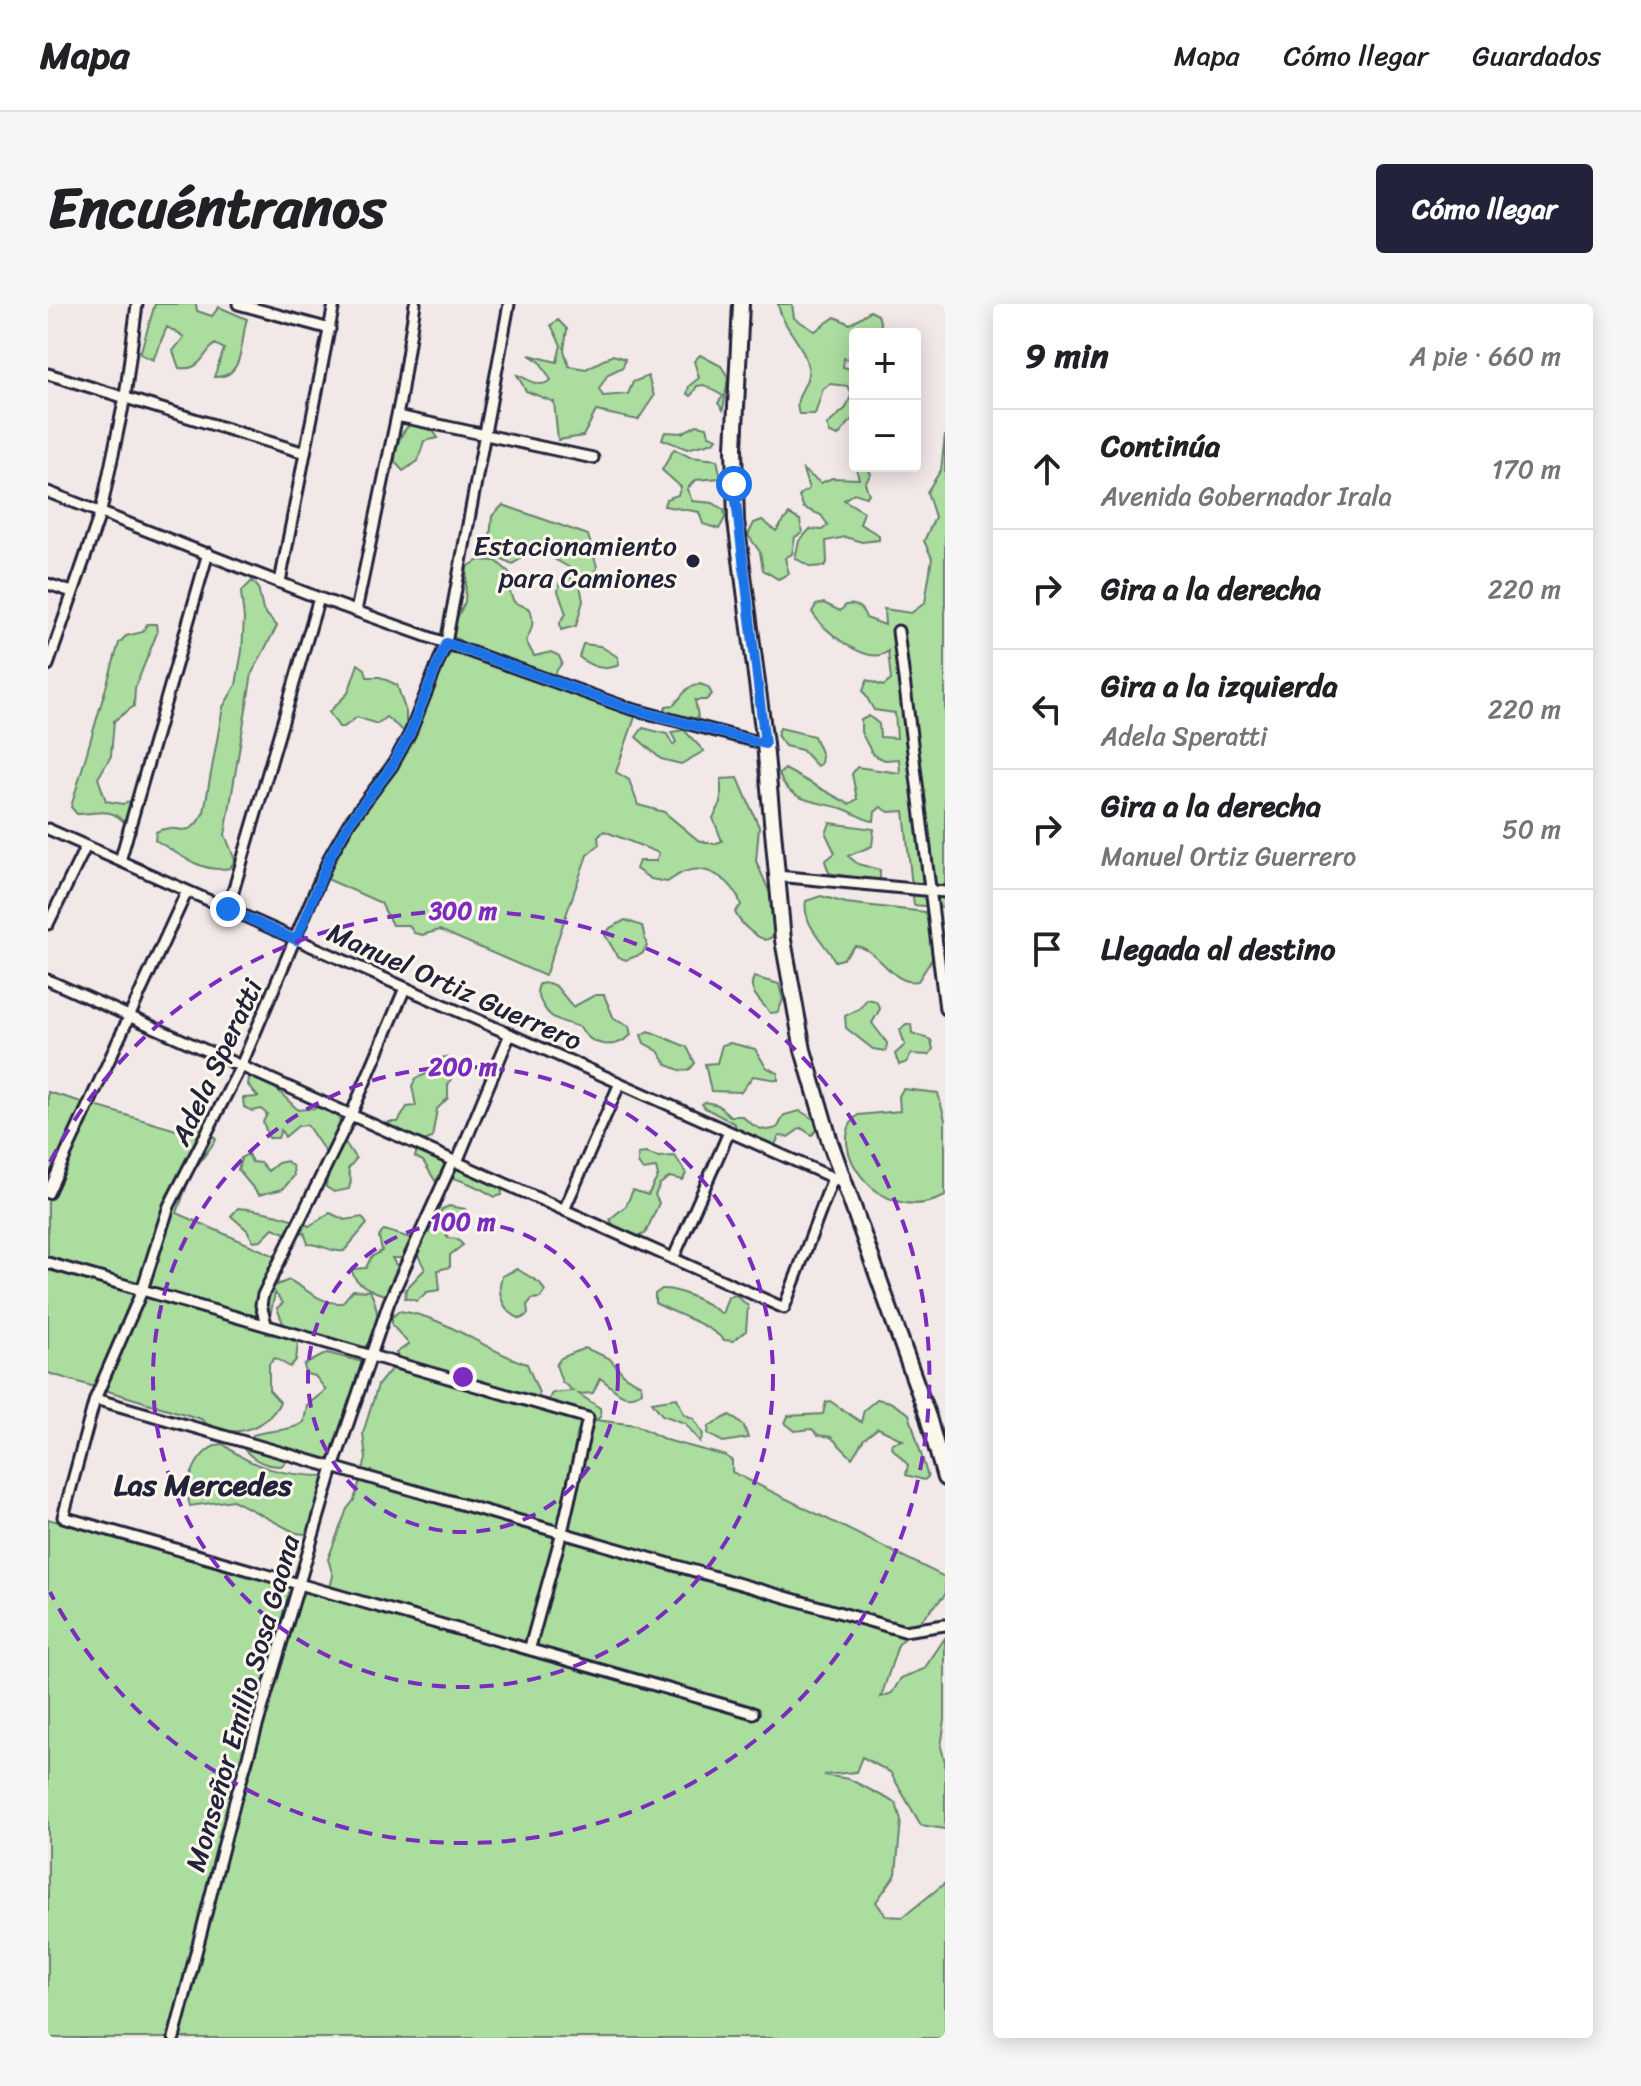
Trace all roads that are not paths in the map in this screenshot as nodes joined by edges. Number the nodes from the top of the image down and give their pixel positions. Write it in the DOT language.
graph roads {
  1 [pos="137,304"];
  2 [pos="238,304"];
  3 [pos="334,304"];
  4 [pos="415,304"];
  5 [pos="509,304"];
  6 [pos="741,304"];
  7 [pos="330,329"];
  8 [pos="48,374"];
  9 [pos="125,397"];
  10 [pos="397,416"];
  11 [pos="488,433"];
  12 [pos="305,453"];
  13 [pos="593,458"];
  14 [pos="48,492"];
  15 [pos="101,511"];
  16 [pos="208,553"];
  17 [pos="280,582"];
  18 [pos="48,584"];
  19 [pos="72,592"];
  20 [pos="319,598"];
  21 [pos="356,611"];
  22 [pos="898,631"];
  23 [pos="446,643"];
  24 [pos="48,665"];
  25 [pos="765,744"];
  26 [pos="48,829"];
  27 [pos="86,846"];
  28 [pos="120,861"];
  29 [pos="777,876"];
  30 [pos="930,890"];
  31 [pos="187,891"];
  32 [pos="945,892"];
  33 [pos="228,909"];
  34 [pos="48,924"];
  35 [pos="296,940"];
  36 [pos="48,980"];
  37 [pos="405,988"];
  38 [pos="945,1009"];
  39 [pos="130,1016"];
  40 [pos="510,1034"];
  41 [pos="241,1066"];
  42 [pos="620,1083"];
  43 [pos="351,1115"];
  44 [pos="729,1132"];
  45 [pos="455,1161"];
  46 [pos="838,1180"];
  47 [pos="48,1193"];
  48 [pos="564,1210"];
  49 [pos="673,1259"];
  50 [pos="48,1263"];
  51 [pos="141,1293"];
  52 [pos="266,1324"];
  53 [pos="374,1356"];
  54 [pos="95,1399"];
  55 [pos="333,1468"];
  56 [pos="944,1469"];
  57 [pos="562,1532"];
  58 [pos="300,1583"];
  59 [pos="945,1625"];
  60 [pos="530,1647"];
  61 [pos="753,1713"];
  62 [pos="174,2038"];
  1 -- 9 [label="street"];
  2 -- 7 [label="street"];
  3 -- 7 [label="street"];
  4 -- 10 [label="street"];
  5 -- 11 [label="street, Adela Speratti"];
  6 -- 25 [label="main road"];
  7 -- 12 [label="street"];
  8 -- 9 [label="street"];
  9 -- 12 [label="street"];
  9 -- 15 [label="street"];
  10 -- 11 [label="street"];
  10 -- 21 [label="street"];
  11 -- 13 [label="street"];
  11 -- 23 [label="street, Adela Speratti"];
  12 -- 17 [label="street"];
  14 -- 15 [label="street"];
  15 -- 16 [label="street"];
  15 -- 19 [label="street"];
  16 -- 17 [label="street"];
  16 -- 28 [label="street"];
  17 -- 20 [label="street"];
  18 -- 19 [label="street"];
  19 -- 24 [label="street"];
  20 -- 21 [label="street"];
  20 -- 33 [label="street"];
  21 -- 23 [label="street"];
  22 -- 30 [label="street"];
  23 -- 25 [label="street"];
  23 -- 35 [label="street, Adela Speratti"];
  25 -- 29 [label="main road"];
  26 -- 27 [label="street, Manuel Ortiz Guerrero"];
  27 -- 28 [label="street, Manuel Ortiz Guerrero"];
  27 -- 34 [label="street"];
  28 -- 31 [label="street, Manuel Ortiz Guerrero"];
  29 -- 30 [label="street"];
  29 -- 46 [label="main road"];
  30 -- 32 [label="street"];
  30 -- 38 [label="street"];
  31 -- 33 [label="street, Manuel Ortiz Guerrero"];
  31 -- 39 [label="street"];
  33 -- 35 [label="street, Manuel Ortiz Guerrero"];
  35 -- 37 [label="street, Manuel Ortiz Guerrero"];
  35 -- 41 [label="street, Adela Speratti"];
  36 -- 39 [label="street"];
  37 -- 40 [label="street, Manuel Ortiz Guerrero"];
  37 -- 43 [label="street"];
  39 -- 41 [label="street"];
  39 -- 47 [label="street"];
  40 -- 42 [label="street, Manuel Ortiz Guerrero"];
  40 -- 45 [label="street, Monseñor Emilio Sosa Gaona"];
  41 -- 43 [label="street"];
  41 -- 51 [label="street, Adela Speratti"];
  42 -- 44 [label="street, Manuel Ortiz Guerrero"];
  42 -- 48 [label="street"];
  43 -- 45 [label="street"];
  43 -- 52 [label="street"];
  44 -- 46 [label="street, Manuel Ortiz Guerrero"];
  44 -- 49 [label="street"];
  45 -- 48 [label="street"];
  45 -- 53 [label="street, Monseñor Emilio Sosa Gaona"];
  46 -- 49 [label="street"];
  46 -- 56 [label="main road"];
  48 -- 49 [label="street"];
  50 -- 51 [label="street"];
  51 -- 52 [label="street"];
  51 -- 54 [label="street, Adela Speratti"];
  52 -- 53 [label="street"];
  53 -- 55 [label="street, Monseñor Emilio Sosa Gaona"];
  53 -- 57 [label="street"];
  54 -- 55 [label="street"];
  54 -- 58 [label="street, Adela Speratti"];
  55 -- 57 [label="street"];
  55 -- 58 [label="street, Monseñor Emilio Sosa Gaona"];
  57 -- 59 [label="street"];
  57 -- 60 [label="street"];
  58 -- 60 [label="street"];
  58 -- 62 [label="street, Monseñor Emilio Sosa Gaona"];
  60 -- 61 [label="street"];
}
